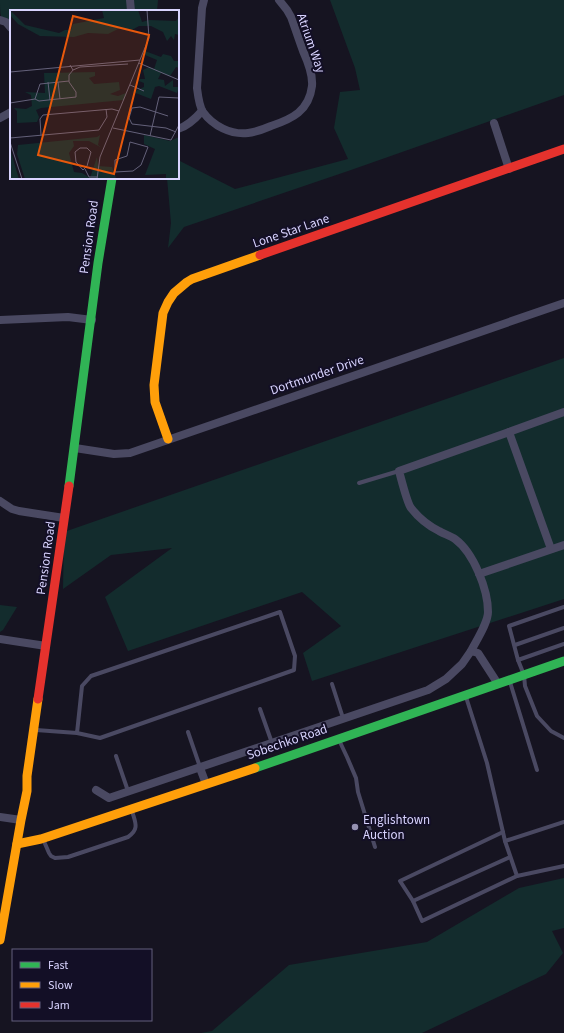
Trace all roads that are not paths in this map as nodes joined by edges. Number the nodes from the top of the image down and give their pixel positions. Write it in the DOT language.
graph roads {
  1 [pos="130,0"];
  2 [pos="204,0"];
  3 [pos="279,0"];
  4 [pos="132,10"];
  5 [pos="0,20"];
  6 [pos="10,27"];
  7 [pos="202,111"];
  8 [pos="10,113"];
  9 [pos="0,118"];
  10 [pos="494,123"];
  11 [pos="179,129"];
  12 [pos="564,149"];
  13 [pos="509,169"];
  14 [pos="112,179"];
  15 [pos="564,303"];
  16 [pos="0,320"];
  17 [pos="92,320"];
  18 [pos="564,412"];
  19 [pos="510,432"];
  20 [pos="168,440"];
  21 [pos="75,448"];
  22 [pos="399,471"];
  23 [pos="359,483"];
  24 [pos="0,501"];
  25 [pos="64,518"];
  26 [pos="564,545"];
  27 [pos="551,549"];
  28 [pos="479,574"];
  29 [pos="564,607"];
  30 [pos="564,628"];
  31 [pos="0,639"];
  32 [pos="564,644"];
  33 [pos="515,645"];
  34 [pos="46,646"];
  35 [pos="471,651"];
  36 [pos="518,660"];
  37 [pos="564,661"];
  38 [pos="524,675"];
  39 [pos="510,680"];
  40 [pos="332,684"];
  41 [pos="498,684"];
  42 [pos="465,695"];
  43 [pos="260,709"];
  44 [pos="343,718"];
  45 [pos="34,729"];
  46 [pos="188,732"];
  47 [pos="77,733"];
  48 [pos="339,738"];
  49 [pos="564,738"];
  50 [pos="272,743"];
  51 [pos="116,756"];
  52 [pos="200,768"];
  53 [pos="538,770"];
  54 [pos="206,784"];
  55 [pos="96,790"];
  56 [pos="128,792"];
  57 [pos="132,809"];
  58 [pos="0,817"];
  59 [pos="21,820"];
  60 [pos="564,822"];
  61 [pos="503,832"];
  62 [pos="43,839"];
  63 [pos="505,841"];
  64 [pos="17,844"];
  65 [pos="375,847"];
  66 [pos="510,857"];
  67 [pos="564,866"];
  68 [pos="517,876"];
  69 [pos="413,901"];
  70 [pos="0,940"];
  1 -- 4 [label="street"];
  2 -- 7 [label="street"];
  3 -- 7 [label="street, Atrium Way"];
  5 -- 6 [label="street"];
  7 -- 11 [label="street"];
  8 -- 9 [label="street"];
  10 -- 13 [label="street"];
  12 -- 13 [label="street, Lone Star Lane"];
  13 -- 20 [label="street, Lone Star Lane"];
  14 -- 17 [label="street, Pension Road"];
  15 -- 20 [label="street, Dortmunder Drive"];
  16 -- 17 [label="street"];
  17 -- 21 [label="street, Pension Road"];
  18 -- 19 [label="street"];
  19 -- 22 [label="street"];
  19 -- 27 [label="street"];
  20 -- 21 [label="street, Dortmunder Drive"];
  21 -- 25 [label="street, Pension Road"];
  22 -- 23 [label="lane"];
  22 -- 28 [label="street"];
  24 -- 25 [label="street"];
  25 -- 34 [label="street, Pension Road"];
  26 -- 27 [label="street"];
  27 -- 28 [label="street"];
  28 -- 35 [label="street"];
  29 -- 33 [label="lane"];
  30 -- 33 [label="lane"];
  31 -- 34 [label="street"];
  32 -- 36 [label="lane"];
  33 -- 36 [label="lane"];
  34 -- 45 [label="street, Pension Road"];
  35 -- 41 [label="street"];
  35 -- 44 [label="street"];
  36 -- 38 [label="lane"];
  37 -- 38 [label="street, Sobechko Road"];
  38 -- 39 [label="street, Sobechko Road"];
  38 -- 49 [label="lane"];
  39 -- 41 [label="street, Sobechko Road"];
  39 -- 53 [label="lane"];
  40 -- 44 [label="lane"];
  41 -- 42 [label="street, Sobechko Road"];
  42 -- 48 [label="street, Sobechko Road"];
  42 -- 61 [label="lane"];
  43 -- 50 [label="lane"];
  44 -- 50 [label="street"];
  45 -- 47 [label="lane"];
  45 -- 59 [label="street, Pension Road"];
  46 -- 52 [label="lane"];
  47 -- 47 [label="lane"];
  48 -- 54 [label="street, Sobechko Road"];
  48 -- 65 [label="lane"];
  50 -- 52 [label="street"];
  51 -- 56 [label="lane"];
  52 -- 54 [label="street"];
  52 -- 56 [label="street"];
  54 -- 57 [label="street, Sobechko Road"];
  55 -- 56 [label="street"];
  57 -- 62 [label="street, Sobechko Road"];
  57 -- 62 [label="lane"];
  58 -- 59 [label="street"];
  59 -- 64 [label="street, Pension Road"];
  60 -- 63 [label="lane"];
  61 -- 63 [label="lane"];
  61 -- 69 [label="lane"];
  62 -- 64 [label="street, Sobechko Road"];
  63 -- 66 [label="lane"];
  64 -- 70 [label="street, Pension Road"];
  66 -- 68 [label="lane"];
  66 -- 69 [label="lane"];
  67 -- 68 [label="lane"];
  68 -- 69 [label="lane"];
}
